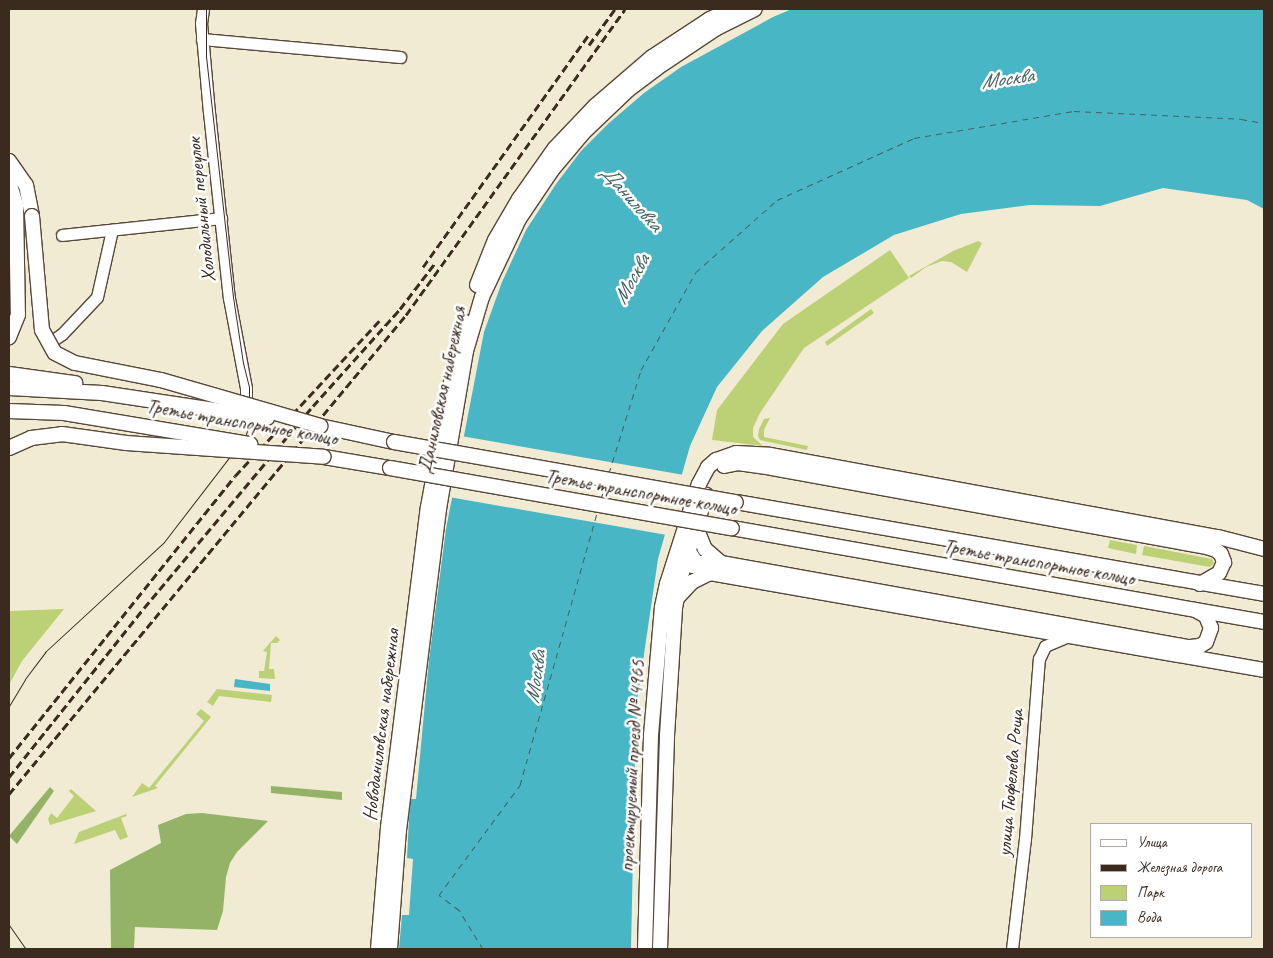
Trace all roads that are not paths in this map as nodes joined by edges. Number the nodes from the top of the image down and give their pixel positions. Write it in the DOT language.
graph roads {
  1 [pos="203,9"];
  2 [pos="732,9"];
  3 [pos="755,9"];
  4 [pos="202,38"];
  5 [pos="400,57"];
  6 [pos="9,161"];
  7 [pos="9,182"];
  8 [pos="221,218"];
  9 [pos="112,230"];
  10 [pos="62,235"];
  11 [pos="9,337"];
  12 [pos="52,341"];
  13 [pos="9,374"];
  14 [pos="9,388"];
  15 [pos="141,398"];
  16 [pos="246,406"];
  17 [pos="9,411"];
  18 [pos="320,426"];
  19 [pos="9,448"];
  20 [pos="324,457"];
  21 [pos="434,508"];
  22 [pos="696,527"];
  23 [pos="683,537"];
  24 [pos="1264,549"];
  25 [pos="692,558"];
  26 [pos="721,563"];
  27 [pos="682,572"];
  28 [pos="710,573"];
  29 [pos="667,584"];
  30 [pos="1200,584"];
  31 [pos="1264,594"];
  32 [pos="676,600"];
  33 [pos="1195,610"];
  34 [pos="1264,622"];
  35 [pos="1068,636"];
  36 [pos="1264,670"];
  37 [pos="378,949"];
  38 [pos="390,949"];
  39 [pos="644,949"];
  40 [pos="660,949"];
  41 [pos="1012,949"];
  1 -- 4 [label="street, Холодильный переулок"];
  2 -- 21 [label="main road, Даниловская набережная"];
  3 -- 21 [label="main road, Даниловская набережная"];
  4 -- 5 [label="street"];
  4 -- 8 [label="street, Холодильный переулок"];
  6 -- 18 [label="main road, bridge"];
  7 -- 11 [label="main road"];
  8 -- 9 [label="street"];
  8 -- 16 [label="street, Холодильный переулок"];
  9 -- 10 [label="street"];
  9 -- 12 [label="street"];
  13 -- 15 [label="main road, bridge"];
  14 -- 15 [label="main road, Третье транспортное кольцо, bridge"];
  15 -- 18 [label="main road, Третье транспортное кольцо, bridge"];
  17 -- 20 [label="main road, Третье транспортное кольцо, bridge"];
  18 -- 30 [label="main road, Третье транспортное кольцо, bridge"];
  19 -- 20 [label="main road, bridge"];
  20 -- 33 [label="main road, Третье транспортное кольцо, bridge"];
  21 -- 37 [label="main road, Новоданиловская набережная"];
  21 -- 38 [label="main road, Новоданиловская набережная"];
  22 -- 25 [label="main road"];
  22 -- 26 [label="main road"];
  22 -- 30 [label="main road"];
  23 -- 24 [label="main road, проектируемый проезд № 4965"];
  23 -- 25 [label="main road"];
  23 -- 29 [label="main road, проектируемый проезд № 4965"];
  25 -- 26 [label="main road"];
  25 -- 27 [label="main road"];
  25 -- 28 [label="main road"];
  26 -- 33 [label="main road"];
  27 -- 29 [label="main road"];
  27 -- 32 [label="main road, проектируемый проезд № 4965"];
  28 -- 32 [label="main road"];
  28 -- 35 [label="main road"];
  29 -- 39 [label="main road, проектируемый проезд № 4965"];
  30 -- 31 [label="main road, Третье транспортное кольцо"];
  32 -- 40 [label="main road, проектируемый проезд № 4965"];
  33 -- 34 [label="main road, Третье транспортное кольцо"];
  35 -- 36 [label="main road"];
  35 -- 41 [label="street, улица Тюфелева Роща"];
}
